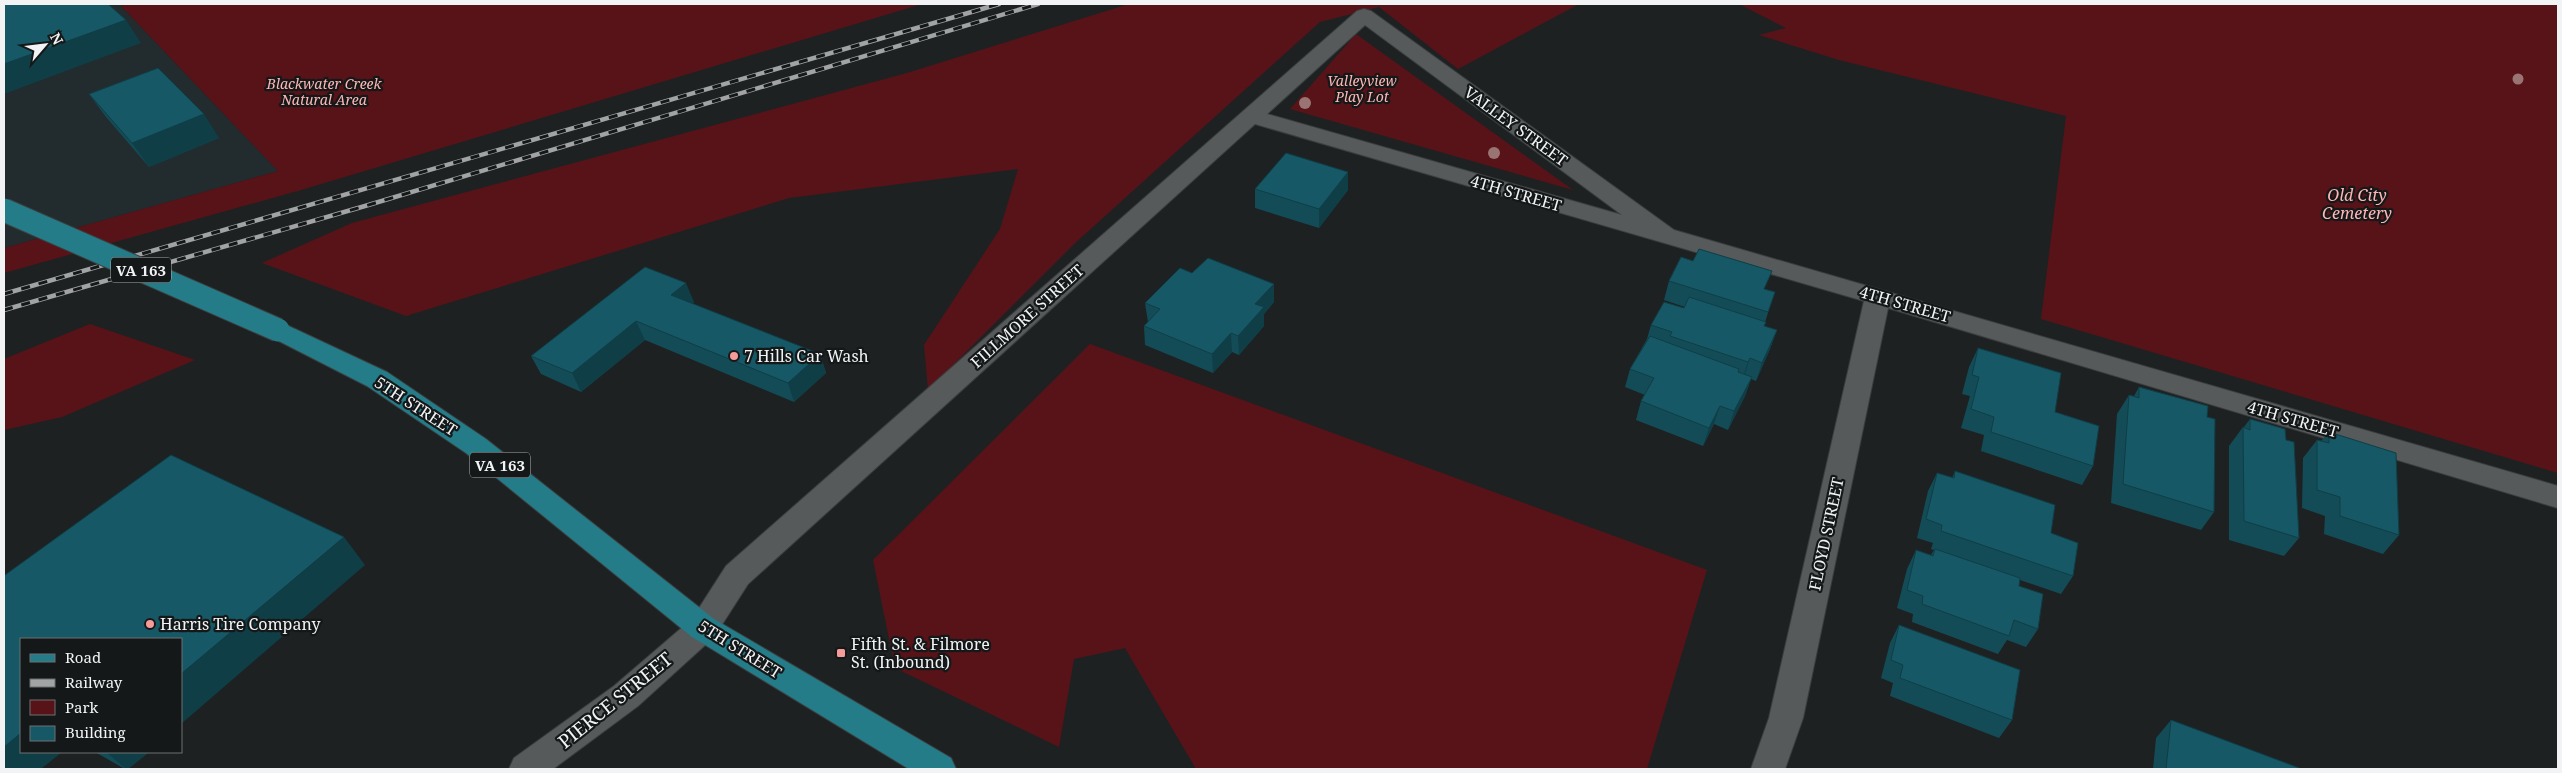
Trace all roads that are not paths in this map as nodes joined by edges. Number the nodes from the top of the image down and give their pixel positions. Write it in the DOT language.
graph roads {
  1 [pos="1364,15"];
  2 [pos="1250,116"];
  3 [pos="4,210"];
  4 [pos="1667,236"];
  5 [pos="1878,296"];
  6 [pos="2558,497"];
  7 [pos="703,628"];
  8 [pos="526,769"];
  9 [pos="939,769"];
  10 [pos="1768,769"];
  1 -- 2 [label="street, FILLMORE STREET"];
  1 -- 4 [label="street, VALLEY STREET"];
  2 -- 4 [label="street, 4TH STREET"];
  2 -- 7 [label="street, FILLMORE STREET"];
  3 -- 7 [label="main road, 5TH STREET / VA 163, bridge"];
  4 -- 5 [label="street, 4TH STREET"];
  5 -- 6 [label="street, 4TH STREET"];
  5 -- 10 [label="street, FLOYD STREET"];
  7 -- 8 [label="street, PIERCE STREET"];
  7 -- 9 [label="main road, 5TH STREET / VA 163"];
}
